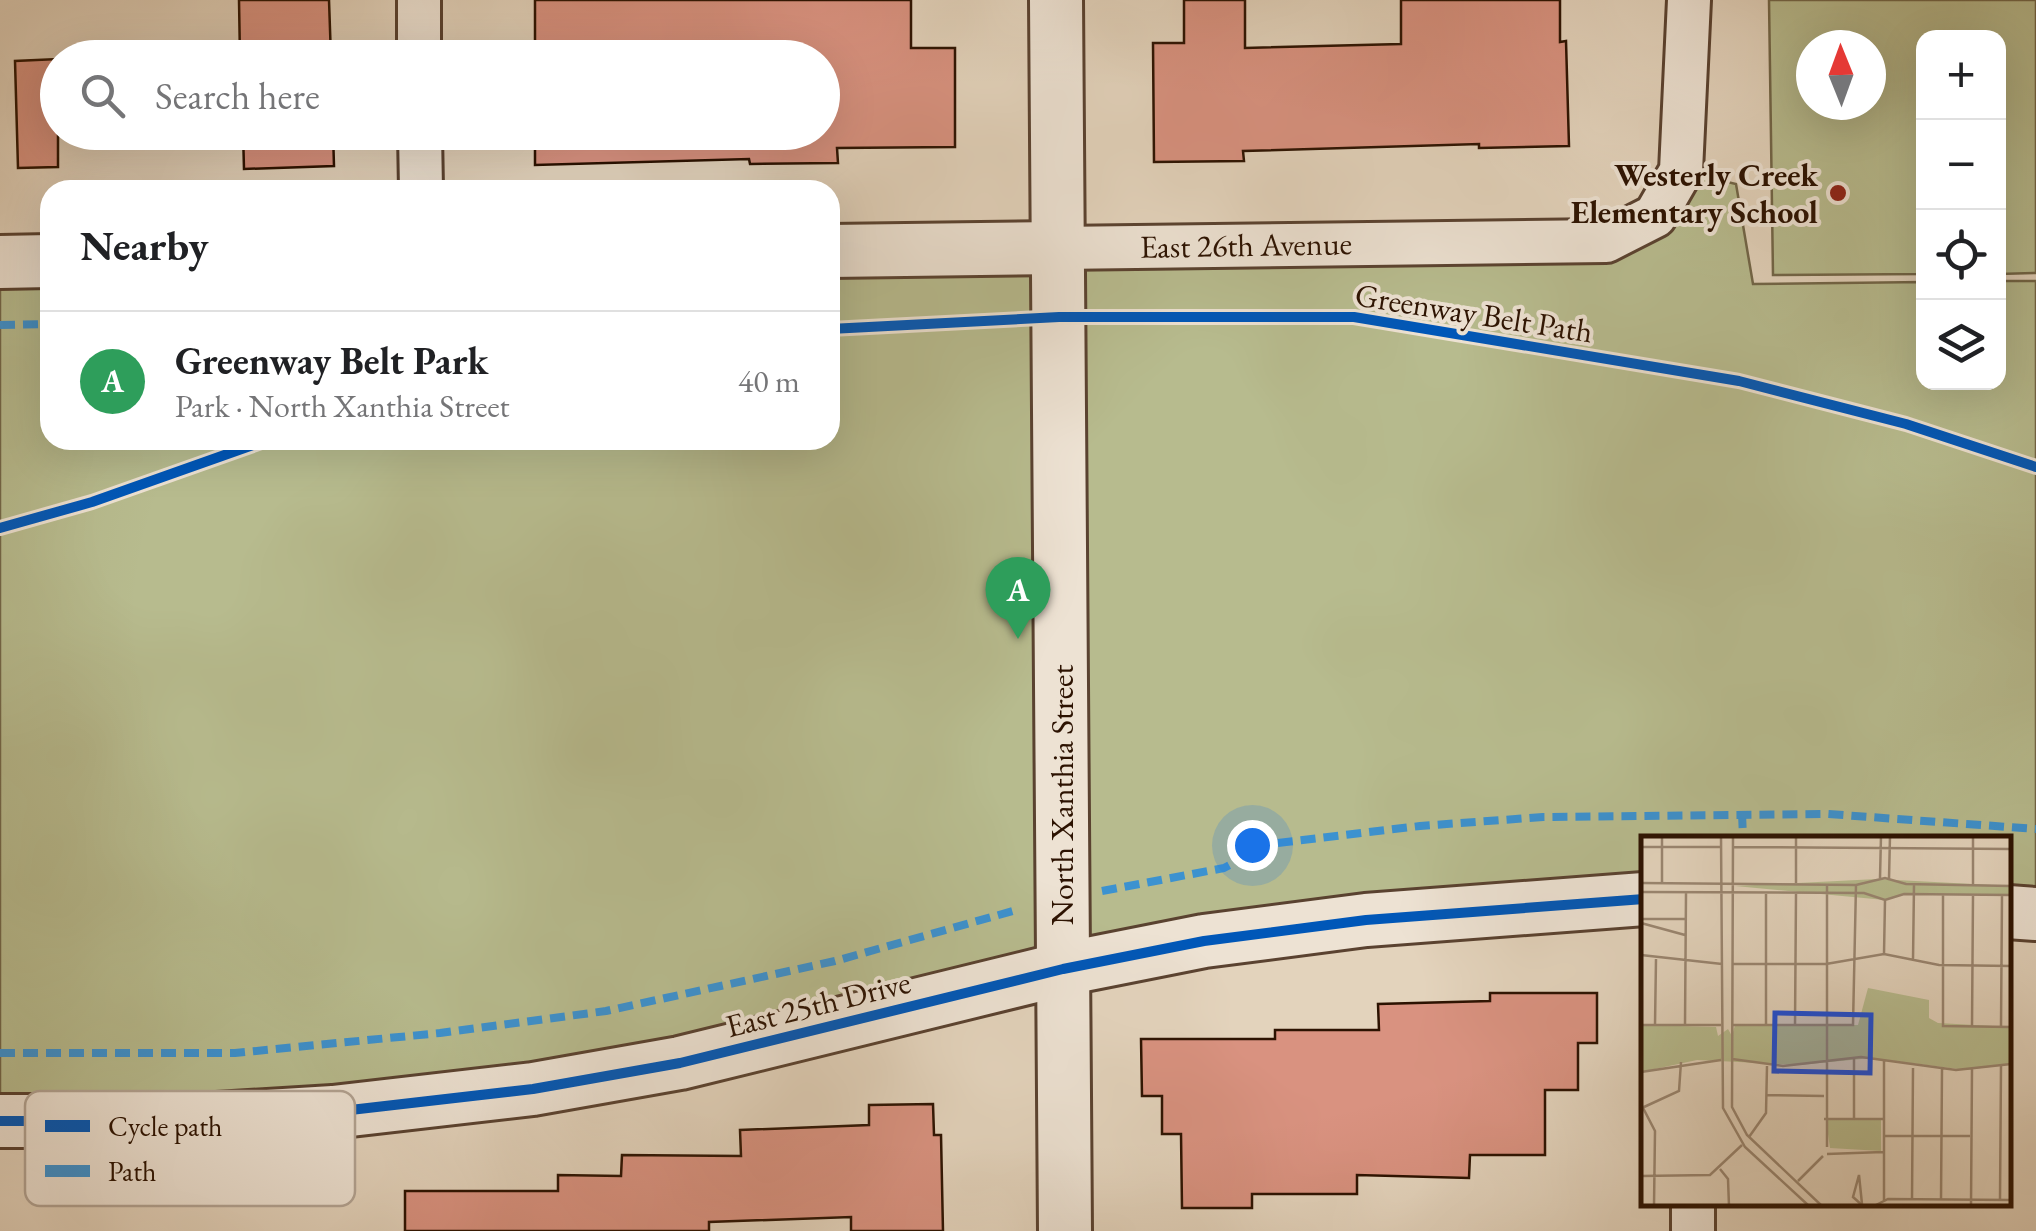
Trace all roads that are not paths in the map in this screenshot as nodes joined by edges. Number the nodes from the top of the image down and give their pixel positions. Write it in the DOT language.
graph roads {
  1 [pos="418,0"];
  2 [pos="1056,0"];
  3 [pos="1689,0"];
  4 [pos="419,40"];
  5 [pos="420,150"];
  6 [pos="421,180"];
  7 [pos="1058,248"];
  8 [pos="840,251"];
  9 [pos="40,261"];
  10 [pos="0,262"];
  11 [pos="1641,898"];
  12 [pos="2011,912"];
  13 [pos="2036,914"];
  14 [pos="1064,969"];
  15 [pos="355,1110"];
  16 [pos="1692,1206"];
  17 [pos="1065,1231"];
  18 [pos="1693,1231"];
  1 -- 4 [label="street"];
  2 -- 7 [label="street, North Xanthia Street"];
  3 -- 7 [label="street, East 26th Avenue"];
  5 -- 6 [label="street"];
  7 -- 8 [label="street, East 26th Avenue"];
  7 -- 14 [label="street, North Xanthia Street"];
  9 -- 10 [label="street"];
  11 -- 14 [label="street, East 25th Drive"];
  12 -- 13 [label="street"];
  14 -- 15 [label="street, East 25th Drive"];
  14 -- 17 [label="street, North Xanthia Street"];
  16 -- 18 [label="street"];
}
